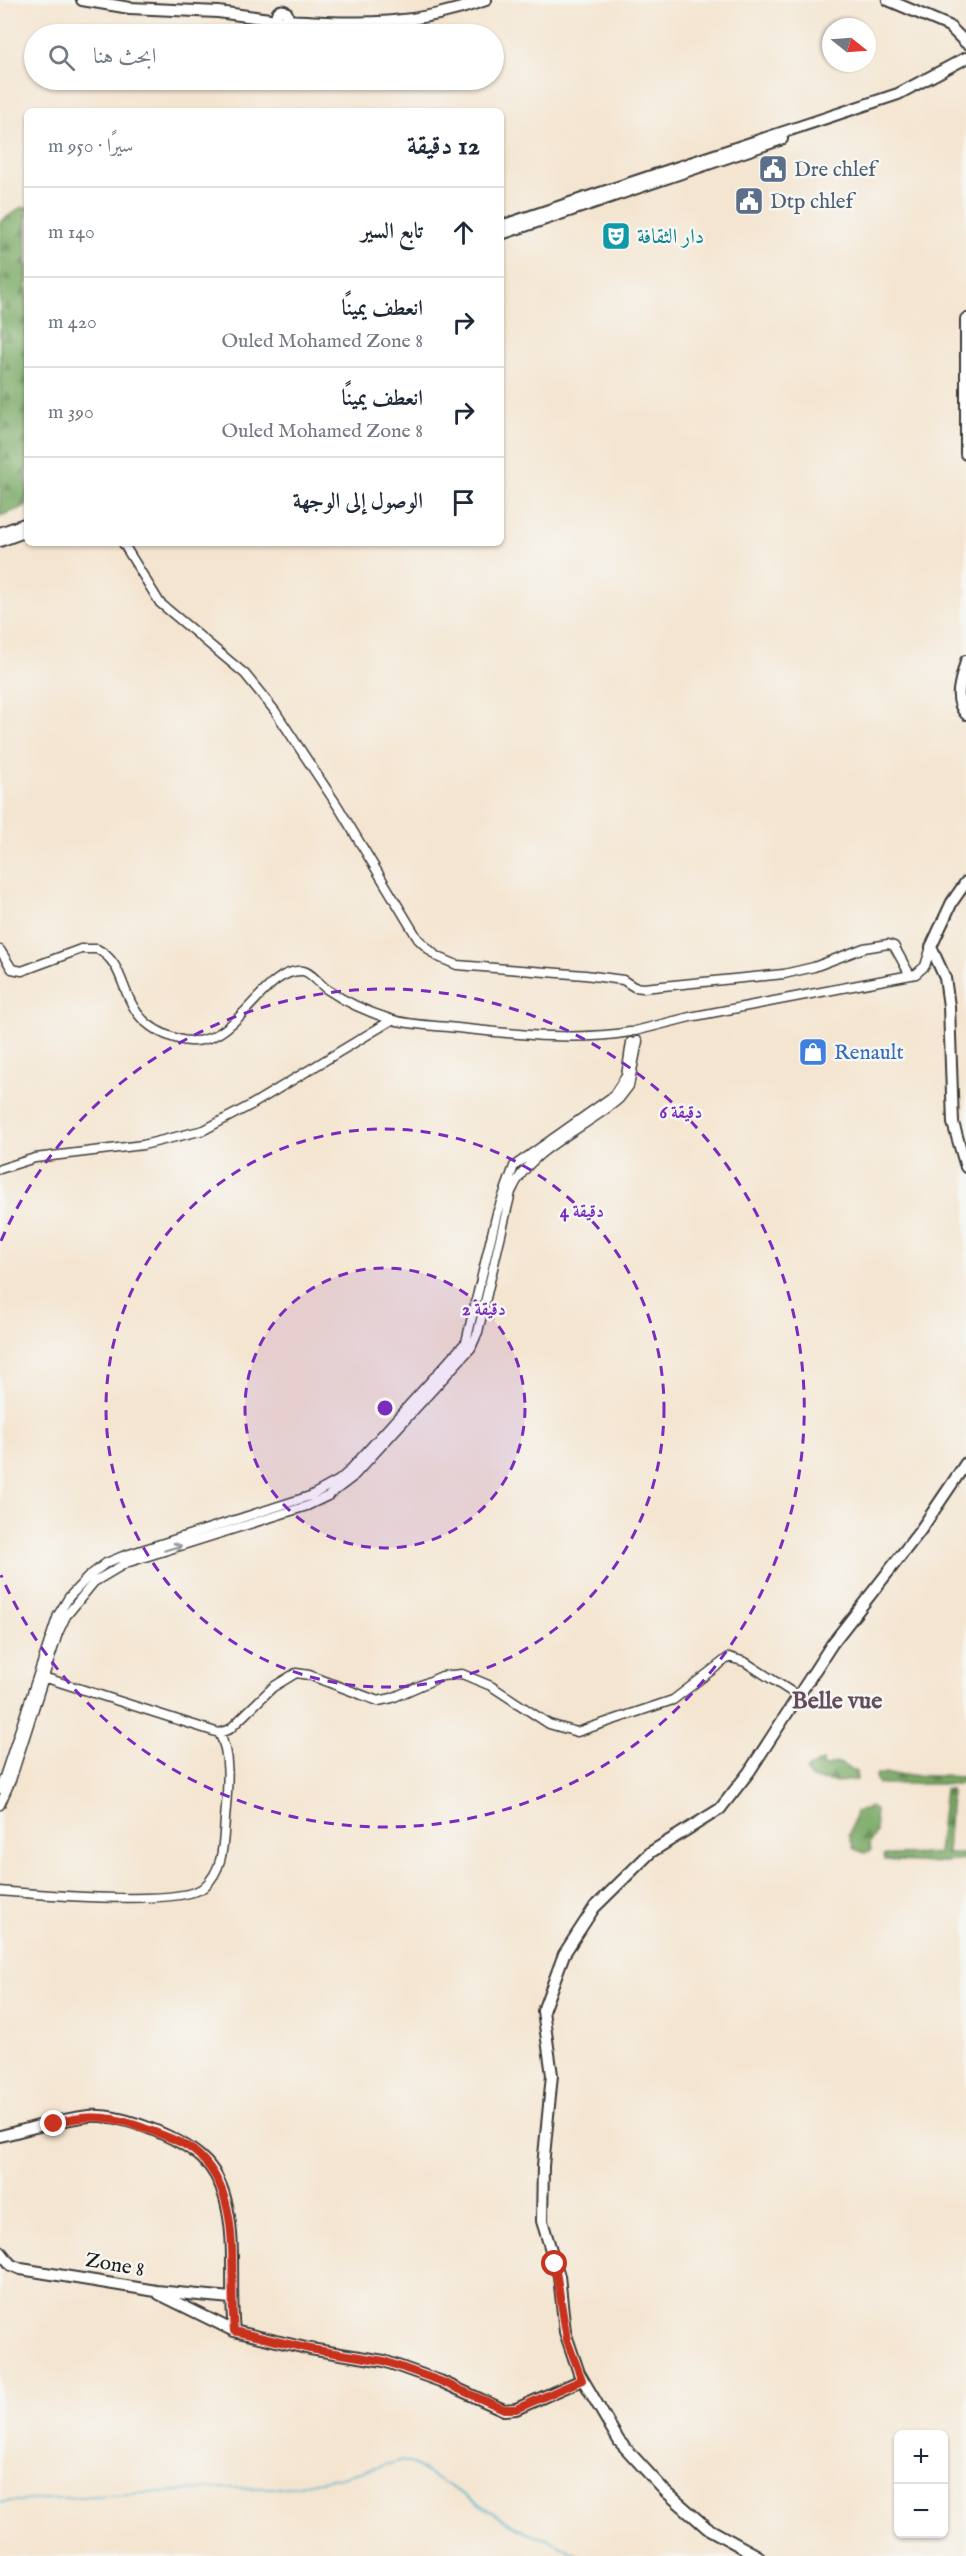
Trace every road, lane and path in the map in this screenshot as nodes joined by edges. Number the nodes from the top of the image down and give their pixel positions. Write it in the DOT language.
graph roads {
  1 [pos="82,0"];
  2 [pos="108,0"];
  3 [pos="468,0"];
  4 [pos="486,0"];
  5 [pos="888,0"];
  6 [pos="906,0"];
  7 [pos="218,9"];
  8 [pos="369,21"];
  9 [pos="966,33"];
  10 [pos="966,43"];
  11 [pos="966,58"];
  12 [pos="966,67"];
  13 [pos="504,224"];
  14 [pos="504,233"];
  15 [pos="966,319"];
  16 [pos="966,454"];
  17 [pos="24,524"];
  18 [pos="24,532"];
  19 [pos="0,533"];
  20 [pos="0,541"];
  21 [pos="125,546"];
  22 [pos="966,661"];
  23 [pos="966,714"];
  24 [pos="966,882"];
  25 [pos="931,947"];
  26 [pos="0,950"];
  27 [pos="910,975"];
  28 [pos="392,1020"];
  29 [pos="634,1037"];
  30 [pos="966,1167"];
  31 [pos="0,1169"];
  32 [pos="966,1463"];
  33 [pos="40,1676"];
  34 [pos="798,1696"];
  35 [pos="219,1733"];
  36 [pos="0,1789"];
  37 [pos="0,1805"];
  38 [pos="0,1891"];
  39 [pos="0,2136"];
  40 [pos="0,2251"];
  41 [pos="150,2290"];
  42 [pos="231,2298"];
  43 [pos="234,2331"];
  44 [pos="582,2380"];
  45 [pos="758,2556"];
  1 -- 7 [label="main road"];
  2 -- 7 [label="main road"];
  3 -- 8 [label="main road"];
  4 -- 8 [label="main road"];
  5 -- 10 [label="main road"];
  6 -- 9 [label="main road"];
  7 -- 8 [label="main road"];
  11 -- 13 [label="main road"];
  12 -- 14 [label="main road"];
  15 -- 16 [label="main road"];
  17 -- 19 [label="main road"];
  18 -- 20 [label="main road"];
  21 -- 27 [label="street"];
  22 -- 23 [label="main road"];
  24 -- 25 [label="main road"];
  25 -- 27 [label="street"];
  25 -- 30 [label="main road"];
  26 -- 28 [label="street"];
  27 -- 29 [label="street"];
  28 -- 29 [label="street"];
  28 -- 31 [label="street"];
  29 -- 33 [label="street"];
  32 -- 34 [label="main road"];
  33 -- 35 [label="street"];
  33 -- 36 [label="street"];
  33 -- 37 [label="street"];
  34 -- 35 [label="street"];
  34 -- 44 [label="main road"];
  35 -- 38 [label="street"];
  39 -- 42 [label="main road"];
  40 -- 41 [label="main road, Zone 8"];
  41 -- 42 [label="main road, Zone 8"];
  41 -- 43 [label="main road"];
  42 -- 43 [label="main road"];
  43 -- 44 [label="main road"];
  44 -- 45 [label="main road"];
}
